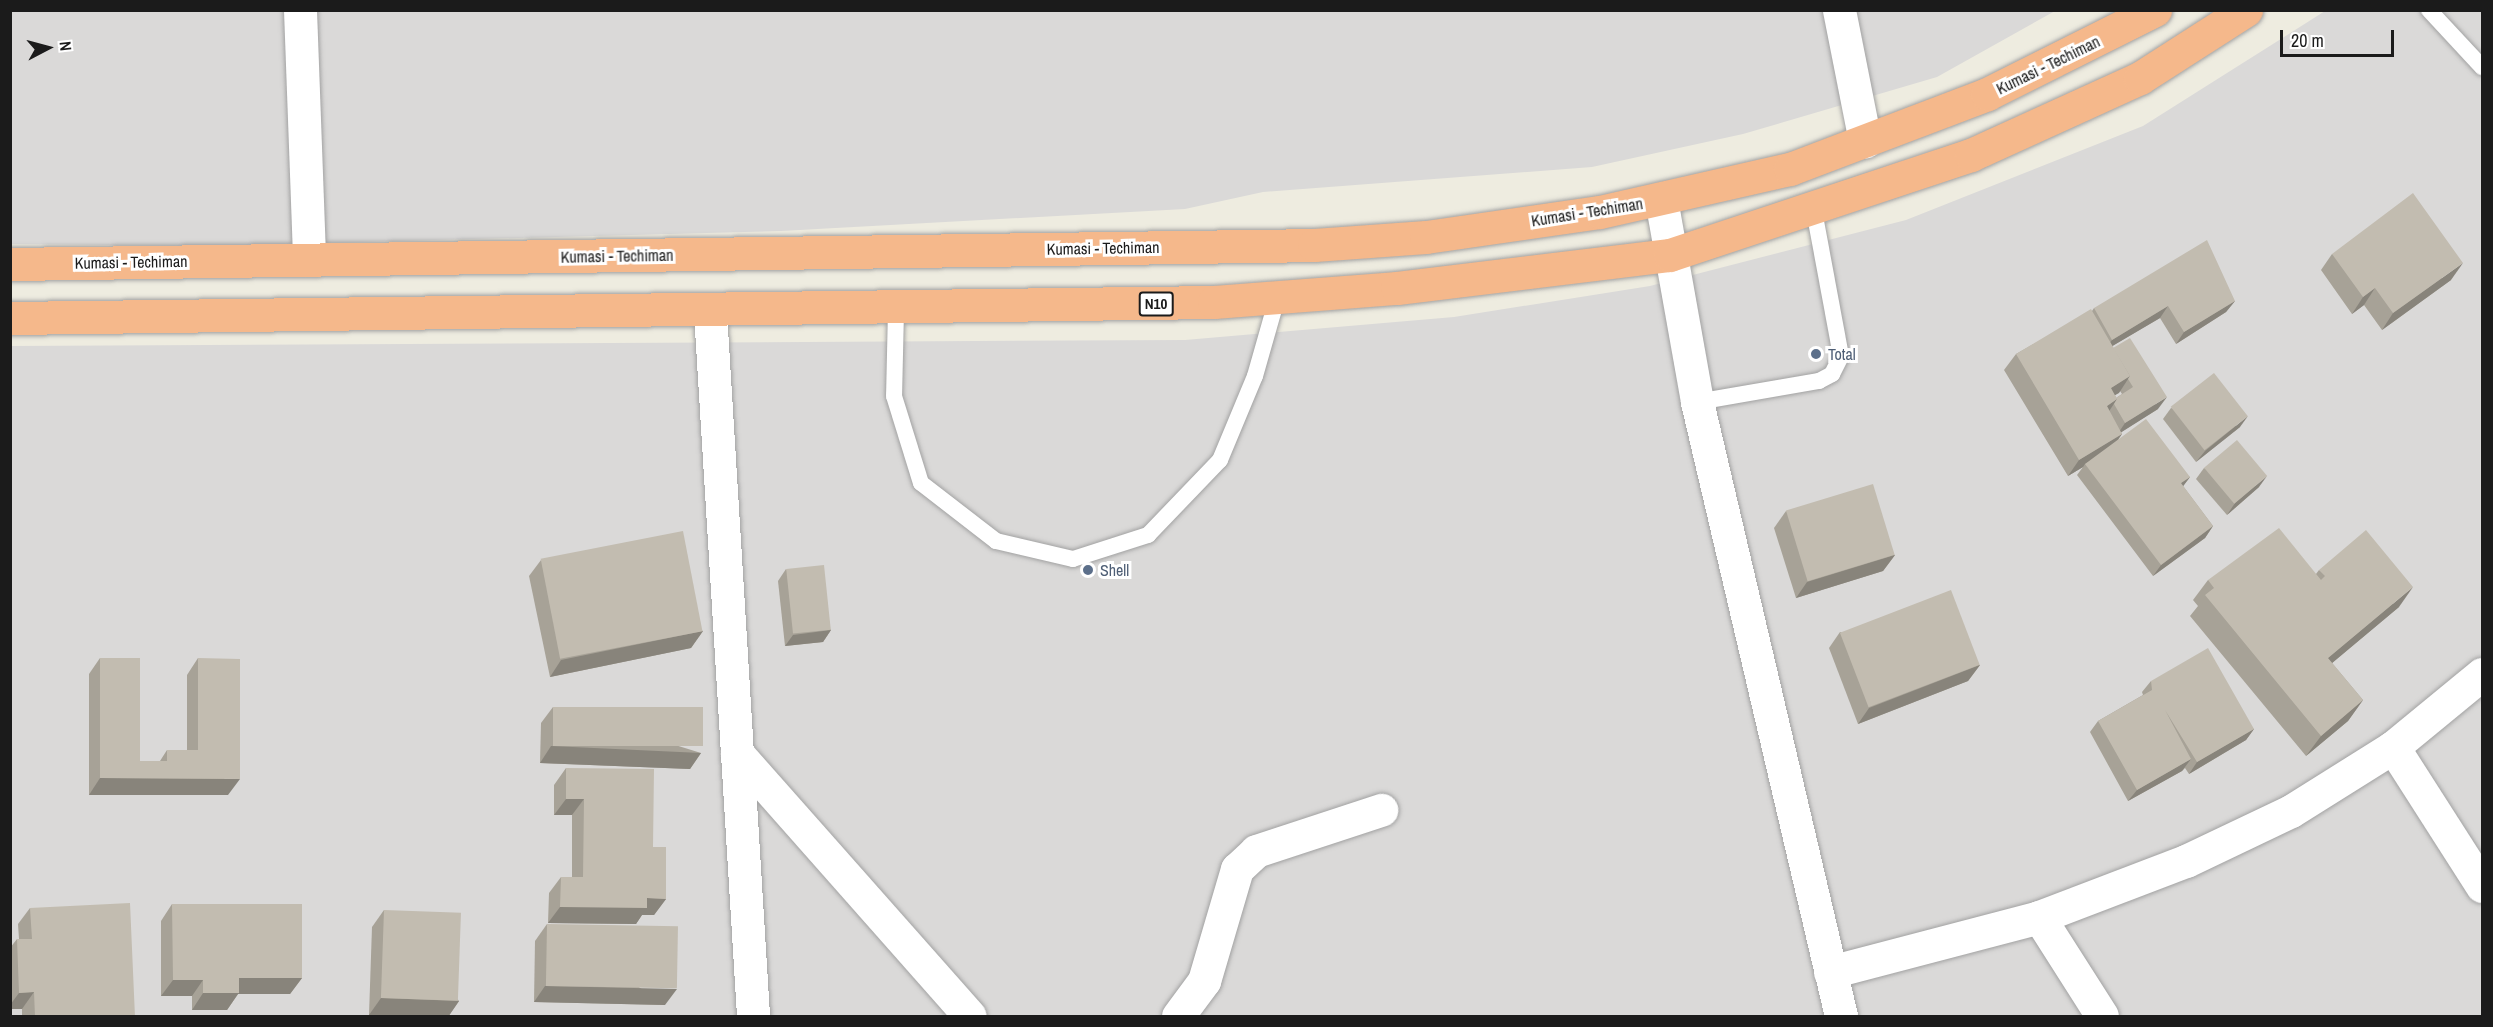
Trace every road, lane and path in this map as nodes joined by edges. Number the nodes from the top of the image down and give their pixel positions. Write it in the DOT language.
graph roads {
  1 [pos="300,10"];
  2 [pos="1839,10"];
  3 [pos="2155,10"];
  4 [pos="2246,10"];
  5 [pos="2429,10"];
  6 [pos="2482,67"];
  7 [pos="1865,141"];
  8 [pos="1661,199"];
  9 [pos="1814,211"];
  10 [pos="1670,255"];
  11 [pos="309,260"];
  12 [pos="10,264"];
  13 [pos="1277,299"];
  14 [pos="896,310"];
  15 [pos="710,312"];
  16 [pos="10,318"];
  17 [pos="1697,402"];
  18 [pos="2482,674"];
  19 [pos="2393,747"];
  20 [pos="737,753"];
  21 [pos="1381,810"];
  22 [pos="2482,886"];
  23 [pos="2040,917"];
  24 [pos="1830,972"];
  25 [pos="753,1017"];
  26 [pos="970,1017"];
  27 [pos="1178,1017"];
  28 [pos="1840,1017"];
  29 [pos="2102,1017"];
  1 -- 11 [label="street"];
  2 -- 7 [label="street"];
  3 -- 7 [label="highway, Kumasi - Techiman"];
  4 -- 9 [label="highway, N10"];
  5 -- 6 [label="lane"];
  7 -- 8 [label="highway, Kumasi - Techiman"];
  8 -- 10 [label="street"];
  8 -- 11 [label="highway, Kumasi - Techiman"];
  9 -- 10 [label="highway, N10"];
  9 -- 17 [label="lane"];
  10 -- 13 [label="highway, N10"];
  10 -- 17 [label="street"];
  11 -- 12 [label="highway, Kumasi - Techiman"];
  13 -- 14 [label="highway, N10"];
  13 -- 14 [label="lane"];
  14 -- 15 [label="highway, N10"];
  15 -- 16 [label="highway, N10"];
  15 -- 20 [label="street"];
  17 -- 24 [label="street"];
  18 -- 19 [label="street"];
  19 -- 22 [label="street"];
  19 -- 23 [label="street"];
  20 -- 25 [label="street"];
  20 -- 26 [label="street"];
  21 -- 27 [label="street"];
  23 -- 24 [label="street"];
  23 -- 29 [label="street"];
  24 -- 28 [label="street"];
}
